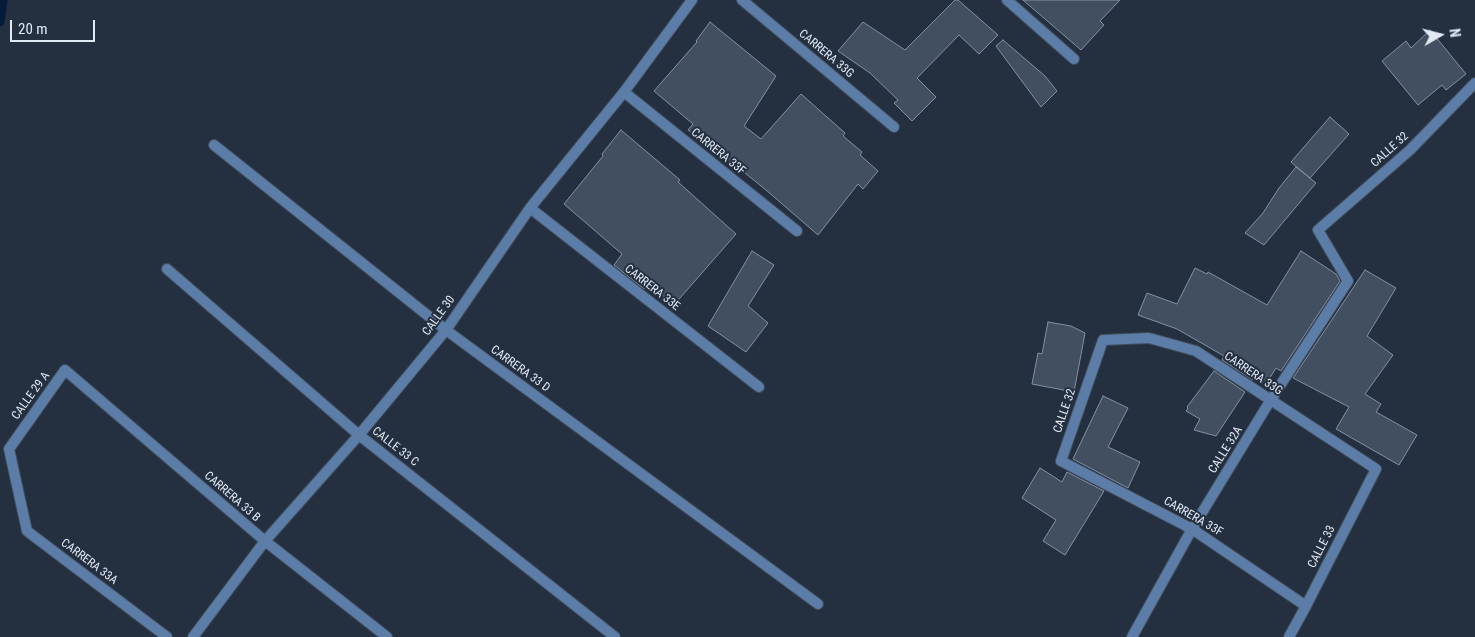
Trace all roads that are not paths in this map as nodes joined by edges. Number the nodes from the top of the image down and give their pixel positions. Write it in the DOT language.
graph roads {
  1 [pos="692,0"];
  2 [pos="742,0"];
  3 [pos="1007,0"];
  4 [pos="1074,59"];
  5 [pos="1475,83"];
  6 [pos="624,92"];
  7 [pos="894,127"];
  8 [pos="214,145"];
  9 [pos="530,208"];
  10 [pos="797,232"];
  11 [pos="167,269"];
  12 [pos="1348,281"];
  13 [pos="446,330"];
  14 [pos="1102,340"];
  15 [pos="65,370"];
  16 [pos="759,387"];
  17 [pos="1270,401"];
  18 [pos="359,435"];
  19 [pos="1062,462"];
  20 [pos="1376,469"];
  21 [pos="18,492"];
  22 [pos="1192,528"];
  23 [pos="265,541"];
  24 [pos="818,604"];
  25 [pos="1306,606"];
  26 [pos="166,637"];
  27 [pos="194,637"];
  28 [pos="387,637"];
  29 [pos="615,637"];
  30 [pos="1132,637"];
  31 [pos="1289,637"];
  1 -- 6 [label="street, CALLE 30"];
  2 -- 7 [label="street, CARRERA 33G"];
  3 -- 4 [label="street"];
  5 -- 12 [label="street, CALLE 32"];
  6 -- 9 [label="street, CALLE 30"];
  6 -- 10 [label="street, CARRERA 33F"];
  8 -- 13 [label="street, CARRERA 33 D"];
  9 -- 13 [label="street, CALLE 30"];
  9 -- 16 [label="street, CARRERA 33E"];
  11 -- 18 [label="street, CALLE 33 C"];
  12 -- 17 [label="street, CALLE 32A"];
  13 -- 18 [label="street, CALLE 30"];
  13 -- 24 [label="street, CARRERA 33 D"];
  14 -- 17 [label="street, CARRERA 33G"];
  14 -- 19 [label="street, CALLE 32"];
  15 -- 21 [label="street, CALLE 29 A"];
  15 -- 23 [label="street, CARRERA 33 B"];
  17 -- 20 [label="street, CARRERA 33G"];
  17 -- 22 [label="street, CALLE 32A"];
  18 -- 23 [label="street, CALLE 30"];
  18 -- 29 [label="street, CALLE 33 C"];
  19 -- 22 [label="street, CARRERA 33F"];
  20 -- 25 [label="street, CALLE 33"];
  21 -- 26 [label="street, CARRERA 33A"];
  22 -- 25 [label="street, CARRERA 33F"];
  22 -- 30 [label="street, CALLE 32A"];
  23 -- 27 [label="street, CALLE 30"];
  23 -- 28 [label="street, CARRERA 33 B"];
  25 -- 31 [label="street, CALLE 33"];
}
